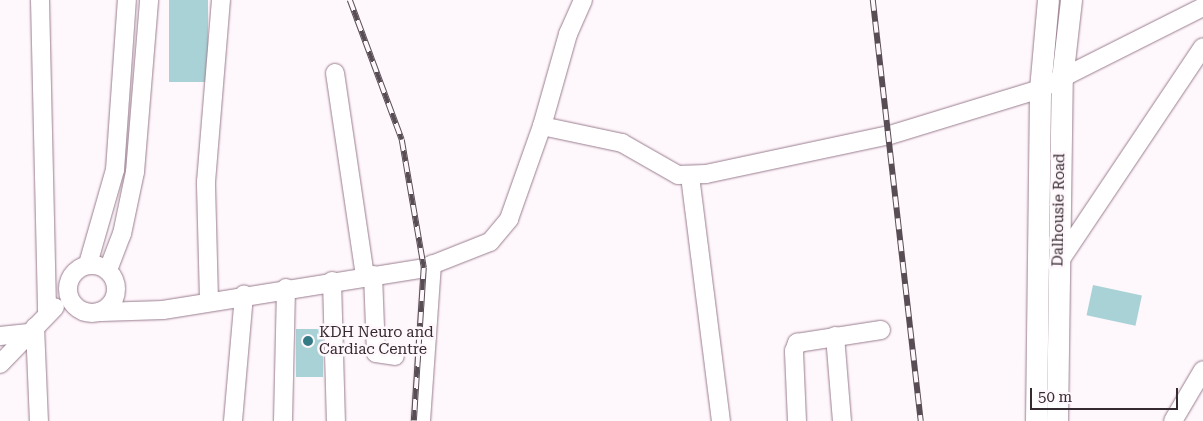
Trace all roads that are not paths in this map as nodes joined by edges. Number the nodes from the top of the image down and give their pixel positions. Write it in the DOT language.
graph roads {
  1 [pos="40,0"];
  2 [pos="126,0"];
  3 [pos="149,0"];
  4 [pos="221,0"];
  5 [pos="583,0"];
  6 [pos="1048,0"];
  7 [pos="1071,0"];
  8 [pos="1201,5"];
  9 [pos="1203,47"];
  10 [pos="334,73"];
  11 [pos="1062,79"];
  12 [pos="1040,89"];
  13 [pos="542,126"];
  14 [pos="690,176"];
  15 [pos="1058,263"];
  16 [pos="88,264"];
  17 [pos="432,264"];
  18 [pos="108,270"];
  19 [pos="369,276"];
  20 [pos="332,281"];
  21 [pos="286,288"];
  22 [pos="244,294"];
  23 [pos="68,295"];
  24 [pos="1036,297"];
  25 [pos="209,300"];
  26 [pos="101,312"];
  27 [pos="47,314"];
  28 [pos="32,330"];
  29 [pos="880,330"];
  30 [pos="0,336"];
  31 [pos="835,336"];
  32 [pos="395,356"];
  33 [pos="0,364"];
  34 [pos="1203,370"];
  35 [pos="39,421"];
  36 [pos="233,421"];
  37 [pos="283,421"];
  38 [pos="336,421"];
  39 [pos="421,421"];
  40 [pos="721,421"];
  41 [pos="798,421"];
  42 [pos="842,421"];
  43 [pos="1036,421"];
  44 [pos="1056,421"];
  45 [pos="1173,421"];
  1 -- 27 [label="street"];
  2 -- 16 [label="street"];
  3 -- 18 [label="street"];
  4 -- 25 [label="street"];
  5 -- 13 [label="street"];
  6 -- 12 [label="street, Dalhousie Road"];
  7 -- 11 [label="street, Dalhousie Road"];
  8 -- 11 [label="street"];
  9 -- 15 [label="street"];
  10 -- 19 [label="street"];
  11 -- 12 [label="street"];
  11 -- 15 [label="street, Dalhousie Road"];
  12 -- 14 [label="street"];
  12 -- 24 [label="street, Dalhousie Road"];
  13 -- 14 [label="street"];
  13 -- 17 [label="street"];
  14 -- 40 [label="street"];
  15 -- 24 [label="street"];
  15 -- 44 [label="street, Dalhousie Road"];
  16 -- 18 [label="street"];
  16 -- 23 [label="street"];
  17 -- 19 [label="street"];
  17 -- 39 [label="street"];
  18 -- 26 [label="street"];
  19 -- 20 [label="street"];
  19 -- 32 [label="street"];
  20 -- 21 [label="street"];
  20 -- 38 [label="street"];
  21 -- 22 [label="street"];
  21 -- 37 [label="street"];
  22 -- 25 [label="street"];
  22 -- 36 [label="street"];
  23 -- 26 [label="street"];
  23 -- 27 [label="street"];
  24 -- 43 [label="street, Dalhousie Road"];
  25 -- 26 [label="street"];
  27 -- 28 [label="street"];
  28 -- 30 [label="street"];
  28 -- 33 [label="street"];
  28 -- 35 [label="street"];
  29 -- 31 [label="street"];
  31 -- 41 [label="street"];
  31 -- 42 [label="street"];
  34 -- 45 [label="street"];
}
